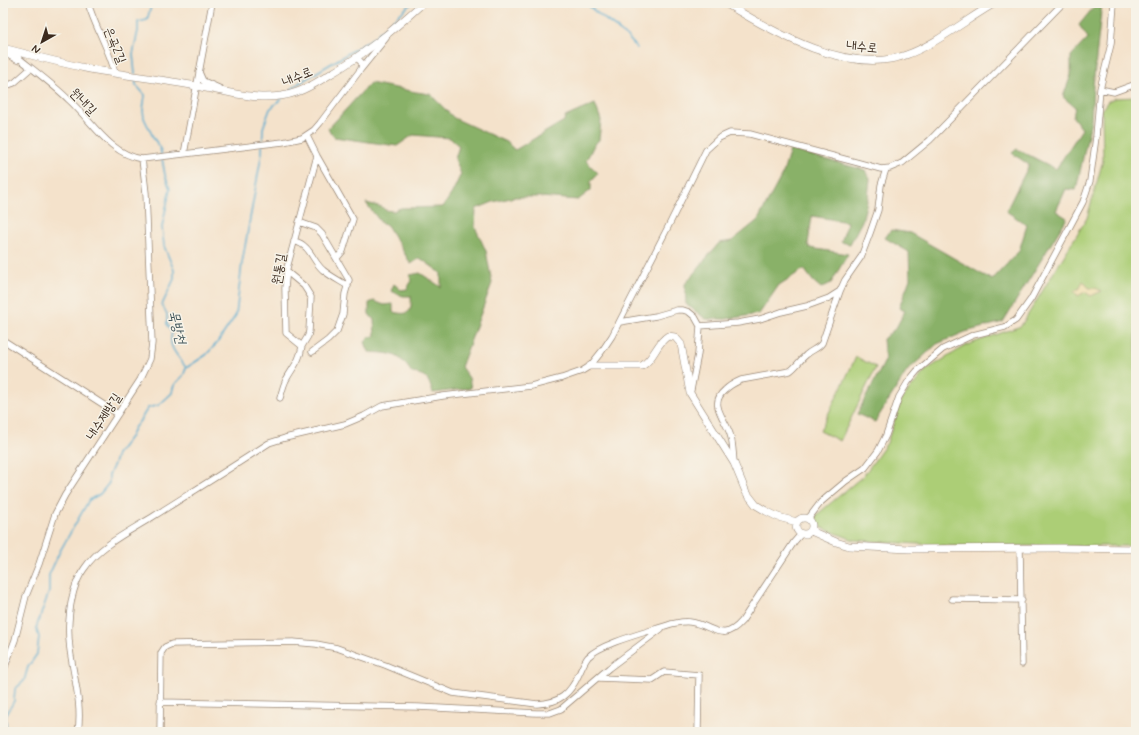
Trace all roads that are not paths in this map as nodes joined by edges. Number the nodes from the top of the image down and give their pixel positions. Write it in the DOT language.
graph roads {
  1 [pos="88,3"];
  2 [pos="212,3"];
  3 [pos="423,3"];
  4 [pos="725,3"];
  5 [pos="995,3"];
  6 [pos="1114,3"];
  7 [pos="1059,4"];
  8 [pos="389,34"];
  9 [pos="5,50"];
  10 [pos="357,58"];
  11 [pos="31,68"];
  12 [pos="361,69"];
  13 [pos="199,72"];
  14 [pos="117,74"];
  15 [pos="1136,84"];
  16 [pos="196,86"];
  17 [pos="3,87"];
  18 [pos="1100,89"];
  19 [pos="230,93"];
  20 [pos="307,136"];
  21 [pos="183,155"];
  22 [pos="317,156"];
  23 [pos="145,158"];
  24 [pos="886,168"];
  25 [pos="300,222"];
  26 [pos="294,241"];
  27 [pos="337,258"];
  28 [pos="286,271"];
  29 [pos="348,286"];
  30 [pos="840,291"];
  31 [pos="620,322"];
  32 [pos="700,326"];
  33 [pos="3,340"];
  34 [pos="302,346"];
  35 [pos="312,352"];
  36 [pos="590,366"];
  37 [pos="690,393"];
  38 [pos="280,398"];
  39 [pos="118,414"];
  40 [pos="734,463"];
  41 [pos="808,519"];
  42 [pos="797,522"];
  43 [pos="811,531"];
  44 [pos="801,534"];
  45 [pos="1020,548"];
  46 [pos="1136,549"];
  47 [pos="952,599"];
  48 [pos="1022,600"];
  49 [pos="664,626"];
  50 [pos="1022,664"];
  51 [pos="3,672"];
  52 [pos="599,678"];
  53 [pos="160,702"];
  54 [pos="78,732"];
  55 [pos="160,732"];
  56 [pos="698,732"];
  1 -- 14 [label="street, 은곡2길"];
  2 -- 13 [label="street"];
  3 -- 8 [label="street, 내수로"];
  4 -- 5 [label="street, 내수로"];
  6 -- 18 [label="street"];
  7 -- 24 [label="street"];
  8 -- 10 [label="street, 내수로"];
  8 -- 12 [label="street"];
  9 -- 11 [label="street, 원내길"];
  9 -- 14 [label="street"];
  10 -- 12 [label="street"];
  10 -- 19 [label="street, 내수로"];
  11 -- 17 [label="street"];
  11 -- 23 [label="street, 원내길"];
  12 -- 20 [label="street"];
  13 -- 16 [label="street"];
  13 -- 19 [label="street"];
  14 -- 16 [label="street, 내수로"];
  15 -- 18 [label="street"];
  16 -- 19 [label="street, 내수로"];
  16 -- 21 [label="street"];
  18 -- 41 [label="street"];
  20 -- 21 [label="street"];
  20 -- 22 [label="street"];
  21 -- 23 [label="street"];
  22 -- 25 [label="street, 원통길"];
  22 -- 27 [label="street"];
  23 -- 39 [label="street, 내수제방길"];
  24 -- 30 [label="street"];
  24 -- 31 [label="street"];
  25 -- 26 [label="street, 원통길"];
  25 -- 27 [label="street"];
  26 -- 28 [label="street, 원통길"];
  26 -- 29 [label="street"];
  27 -- 29 [label="street"];
  28 -- 34 [label="street, 원통길"];
  28 -- 34 [label="street"];
  29 -- 35 [label="street"];
  30 -- 32 [label="street"];
  30 -- 40 [label="street"];
  31 -- 32 [label="street"];
  31 -- 36 [label="street"];
  32 -- 37 [label="street"];
  33 -- 39 [label="street"];
  34 -- 38 [label="street"];
  36 -- 37 [label="street"];
  36 -- 54 [label="street"];
  37 -- 40 [label="street"];
  39 -- 51 [label="street, 내수제방길"];
  40 -- 42 [label="street"];
  41 -- 42 [label="street"];
  41 -- 43 [label="street"];
  42 -- 44 [label="street"];
  43 -- 44 [label="street"];
  43 -- 45 [label="street"];
  44 -- 49 [label="street"];
  45 -- 46 [label="street"];
  45 -- 48 [label="street"];
  47 -- 48 [label="street"];
  48 -- 50 [label="street"];
  49 -- 52 [label="street"];
  49 -- 53 [label="street"];
  52 -- 53 [label="street"];
  52 -- 56 [label="street"];
  53 -- 55 [label="street"];
}
